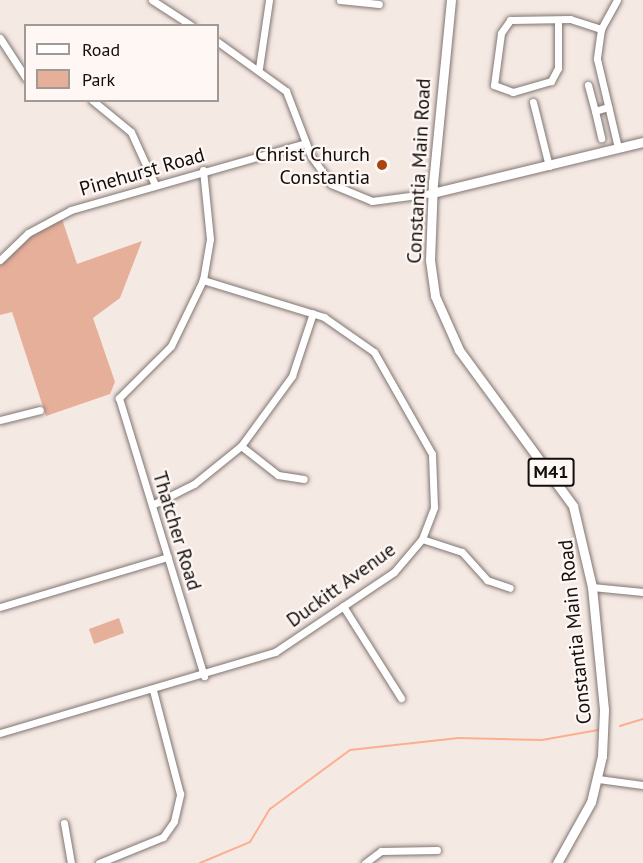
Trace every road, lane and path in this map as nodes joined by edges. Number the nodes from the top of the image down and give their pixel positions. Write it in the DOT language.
graph roads {
  1 [pos="152,0"];
  2 [pos="269,0"];
  3 [pos="340,0"];
  4 [pos="451,0"];
  5 [pos="617,0"];
  6 [pos="380,4"];
  7 [pos="558,20"];
  8 [pos="189,24"];
  9 [pos="601,29"];
  10 [pos="0,38"];
  11 [pos="219,43"];
  12 [pos="259,68"];
  13 [pos="24,75"];
  14 [pos="588,85"];
  15 [pos="94,102"];
  16 [pos="533,102"];
  17 [pos="608,107"];
  18 [pos="595,111"];
  19 [pos="601,138"];
  20 [pos="643,142"];
  21 [pos="306,143"];
  22 [pos="618,148"];
  23 [pos="549,166"];
  24 [pos="203,170"];
  25 [pos="155,185"];
  26 [pos="432,193"];
  27 [pos="0,260"];
  28 [pos="202,280"];
  29 [pos="312,313"];
  30 [pos="40,410"];
  31 [pos="0,420"];
  32 [pos="241,446"];
  33 [pos="304,479"];
  34 [pos="152,505"];
  35 [pos="422,539"];
  36 [pos="168,557"];
  37 [pos="592,587"];
  38 [pos="510,588"];
  39 [pos="643,592"];
  40 [pos="343,606"];
  41 [pos="0,607"];
  42 [pos="204,676"];
  43 [pos="153,690"];
  44 [pos="401,698"];
  45 [pos="0,733"];
  46 [pos="598,779"];
  47 [pos="643,785"];
  48 [pos="64,822"];
  49 [pos="437,850"];
  50 [pos="70,863"];
  51 [pos="99,863"];
  52 [pos="365,863"];
  53 [pos="557,863"];
  1 -- 8 [label="street"];
  2 -- 12 [label="street"];
  3 -- 6 [label="street"];
  4 -- 26 [label="main road, Constantia Main Road / M41"];
  5 -- 9 [label="street"];
  7 -- 7 [label="street"];
  7 -- 9 [label="street"];
  9 -- 17 [label="street"];
  10 -- 13 [label="street"];
  11 -- 12 [label="street"];
  12 -- 21 [label="street"];
  14 -- 18 [label="street"];
  15 -- 25 [label="street"];
  16 -- 23 [label="street"];
  17 -- 18 [label="street"];
  17 -- 22 [label="street"];
  18 -- 19 [label="street"];
  20 -- 22 [label="main road"];
  21 -- 24 [label="street, Pinehurst Road"];
  21 -- 26 [label="street"];
  22 -- 23 [label="main road"];
  23 -- 26 [label="main road"];
  24 -- 25 [label="street, Pinehurst Road"];
  24 -- 28 [label="street"];
  25 -- 27 [label="street, Pinehurst Road"];
  26 -- 37 [label="main road, Constantia Main Road / M41"];
  28 -- 29 [label="street, Duckitt Avenue"];
  28 -- 34 [label="street, Thatcher Road"];
  29 -- 32 [label="street"];
  29 -- 35 [label="street, Duckitt Avenue"];
  30 -- 31 [label="street"];
  32 -- 33 [label="street"];
  32 -- 34 [label="street"];
  34 -- 36 [label="street, Thatcher Road"];
  35 -- 38 [label="street"];
  35 -- 40 [label="street, Duckitt Avenue"];
  36 -- 41 [label="street"];
  36 -- 42 [label="street, Thatcher Road"];
  37 -- 39 [label="street"];
  37 -- 46 [label="main road, Constantia Main Road / M41"];
  40 -- 42 [label="street, Duckitt Avenue"];
  40 -- 44 [label="street"];
  42 -- 43 [label="street, Duckitt Avenue"];
  43 -- 45 [label="street, Duckitt Avenue"];
  43 -- 51 [label="street"];
  46 -- 47 [label="street"];
  46 -- 53 [label="main road, Constantia Main Road / M41"];
  48 -- 50 [label="street"];
  49 -- 52 [label="street"];
}
